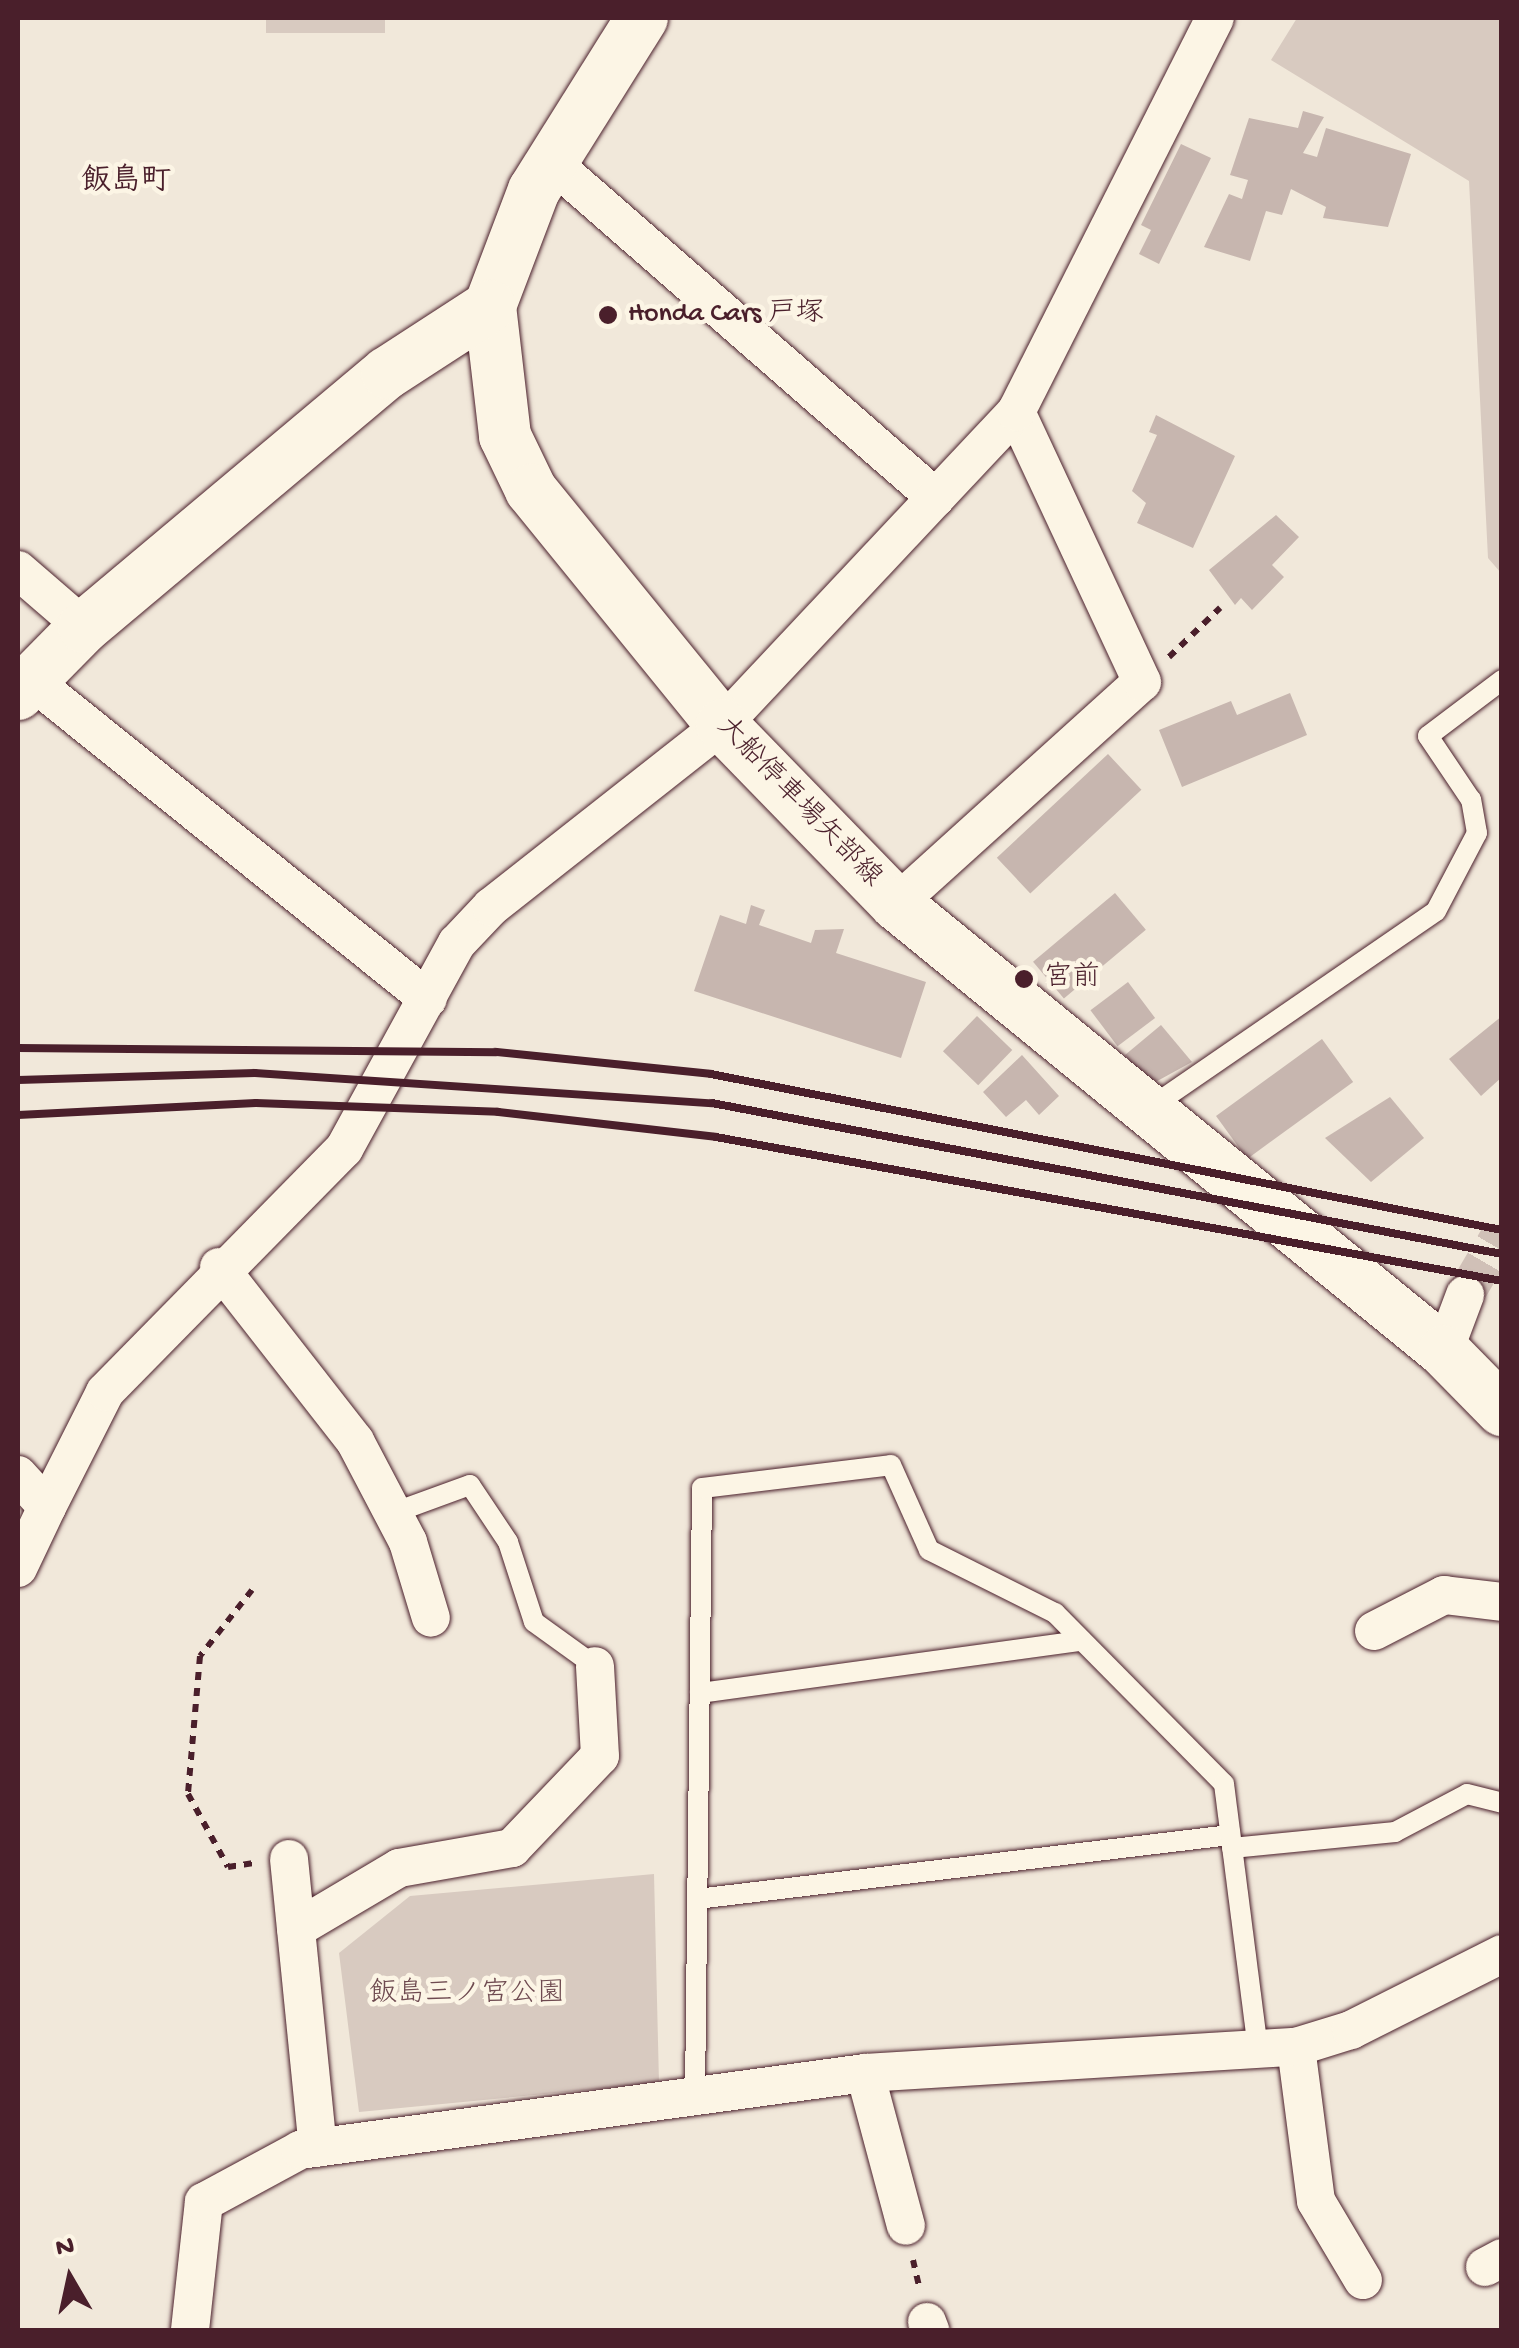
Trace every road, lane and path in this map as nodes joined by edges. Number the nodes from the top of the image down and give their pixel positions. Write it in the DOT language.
graph roads {
  1 [pos="642,18"];
  2 [pos="1215,18"];
  3 [pos="550,161"];
  4 [pos="490,306"];
  5 [pos="1016,412"];
  6 [pos="936,498"];
  7 [pos="18,570"];
  8 [pos="1220,608"];
  9 [pos="84,627"];
  10 [pos="1502,680"];
  11 [pos="1142,682"];
  12 [pos="24,687"];
  13 [pos="722,724"];
  14 [pos="896,904"];
  15 [pos="428,998"];
  16 [pos="1142,1112"];
  17 [pos="219,1267"];
  18 [pos="1465,1295"];
  19 [pos="1444,1351"];
  20 [pos="1502,1410"];
  21 [pos="18,1475"];
  22 [pos="48,1507"];
  23 [pos="393,1513"];
  24 [pos="18,1568"];
  25 [pos="252,1590"];
  26 [pos="1502,1602"];
  27 [pos="431,1618"];
  28 [pos="1374,1631"];
  29 [pos="1080,1641"];
  30 [pos="595,1666"];
  31 [pos="700,1693"];
  32 [pos="1502,1803"];
  33 [pos="1232,1842"];
  34 [pos="288,1859"];
  35 [pos="228,1866"];
  36 [pos="697,1899"];
  37 [pos="296,1929"];
  38 [pos="1502,1954"];
  39 [pos="1296,2046"];
  40 [pos="1258,2050"];
  41 [pos="865,2073"];
  42 [pos="694,2096"];
  43 [pos="318,2148"];
  44 [pos="906,2226"];
  45 [pos="1362,2280"];
  46 [pos="928,2326"];
  47 [pos="190,2330"];
  1 -- 3 [label="main road, 大船停車場矢部線"];
  2 -- 5 [label="street"];
  3 -- 4 [label="main road, 大船停車場矢部線"];
  3 -- 6 [label="street"];
  4 -- 9 [label="main road"];
  4 -- 13 [label="main road, 大船停車場矢部線"];
  5 -- 6 [label="street"];
  5 -- 11 [label="street"];
  6 -- 13 [label="street"];
  7 -- 9 [label="street"];
  8 -- 11 [label="path"];
  9 -- 12 [label="main road"];
  10 -- 16 [label="lane"];
  11 -- 14 [label="street"];
  12 -- 15 [label="street"];
  13 -- 14 [label="main road, 大船停車場矢部線"];
  13 -- 15 [label="street"];
  14 -- 16 [label="main road, 大船停車場矢部線"];
  15 -- 17 [label="street"];
  16 -- 19 [label="main road, 大船停車場矢部線"];
  17 -- 22 [label="street"];
  17 -- 23 [label="street"];
  18 -- 19 [label="street"];
  19 -- 20 [label="main road, 大船停車場矢部線"];
  21 -- 22 [label="street"];
  22 -- 24 [label="street"];
  23 -- 27 [label="street"];
  23 -- 30 [label="lane"];
  25 -- 35 [label="path"];
  26 -- 28 [label="street"];
  29 -- 31 [label="lane"];
  29 -- 31 [label="lane"];
  29 -- 33 [label="lane"];
  30 -- 37 [label="street"];
  31 -- 36 [label="lane"];
  32 -- 33 [label="lane"];
  33 -- 36 [label="lane"];
  33 -- 40 [label="lane"];
  34 -- 37 [label="street"];
  36 -- 42 [label="lane"];
  37 -- 43 [label="street"];
  38 -- 39 [label="street"];
  39 -- 40 [label="street"];
  39 -- 45 [label="street"];
  40 -- 41 [label="street"];
  41 -- 42 [label="street"];
  41 -- 44 [label="street"];
  42 -- 43 [label="street"];
  43 -- 47 [label="street"];
  44 -- 46 [label="path"];
}
